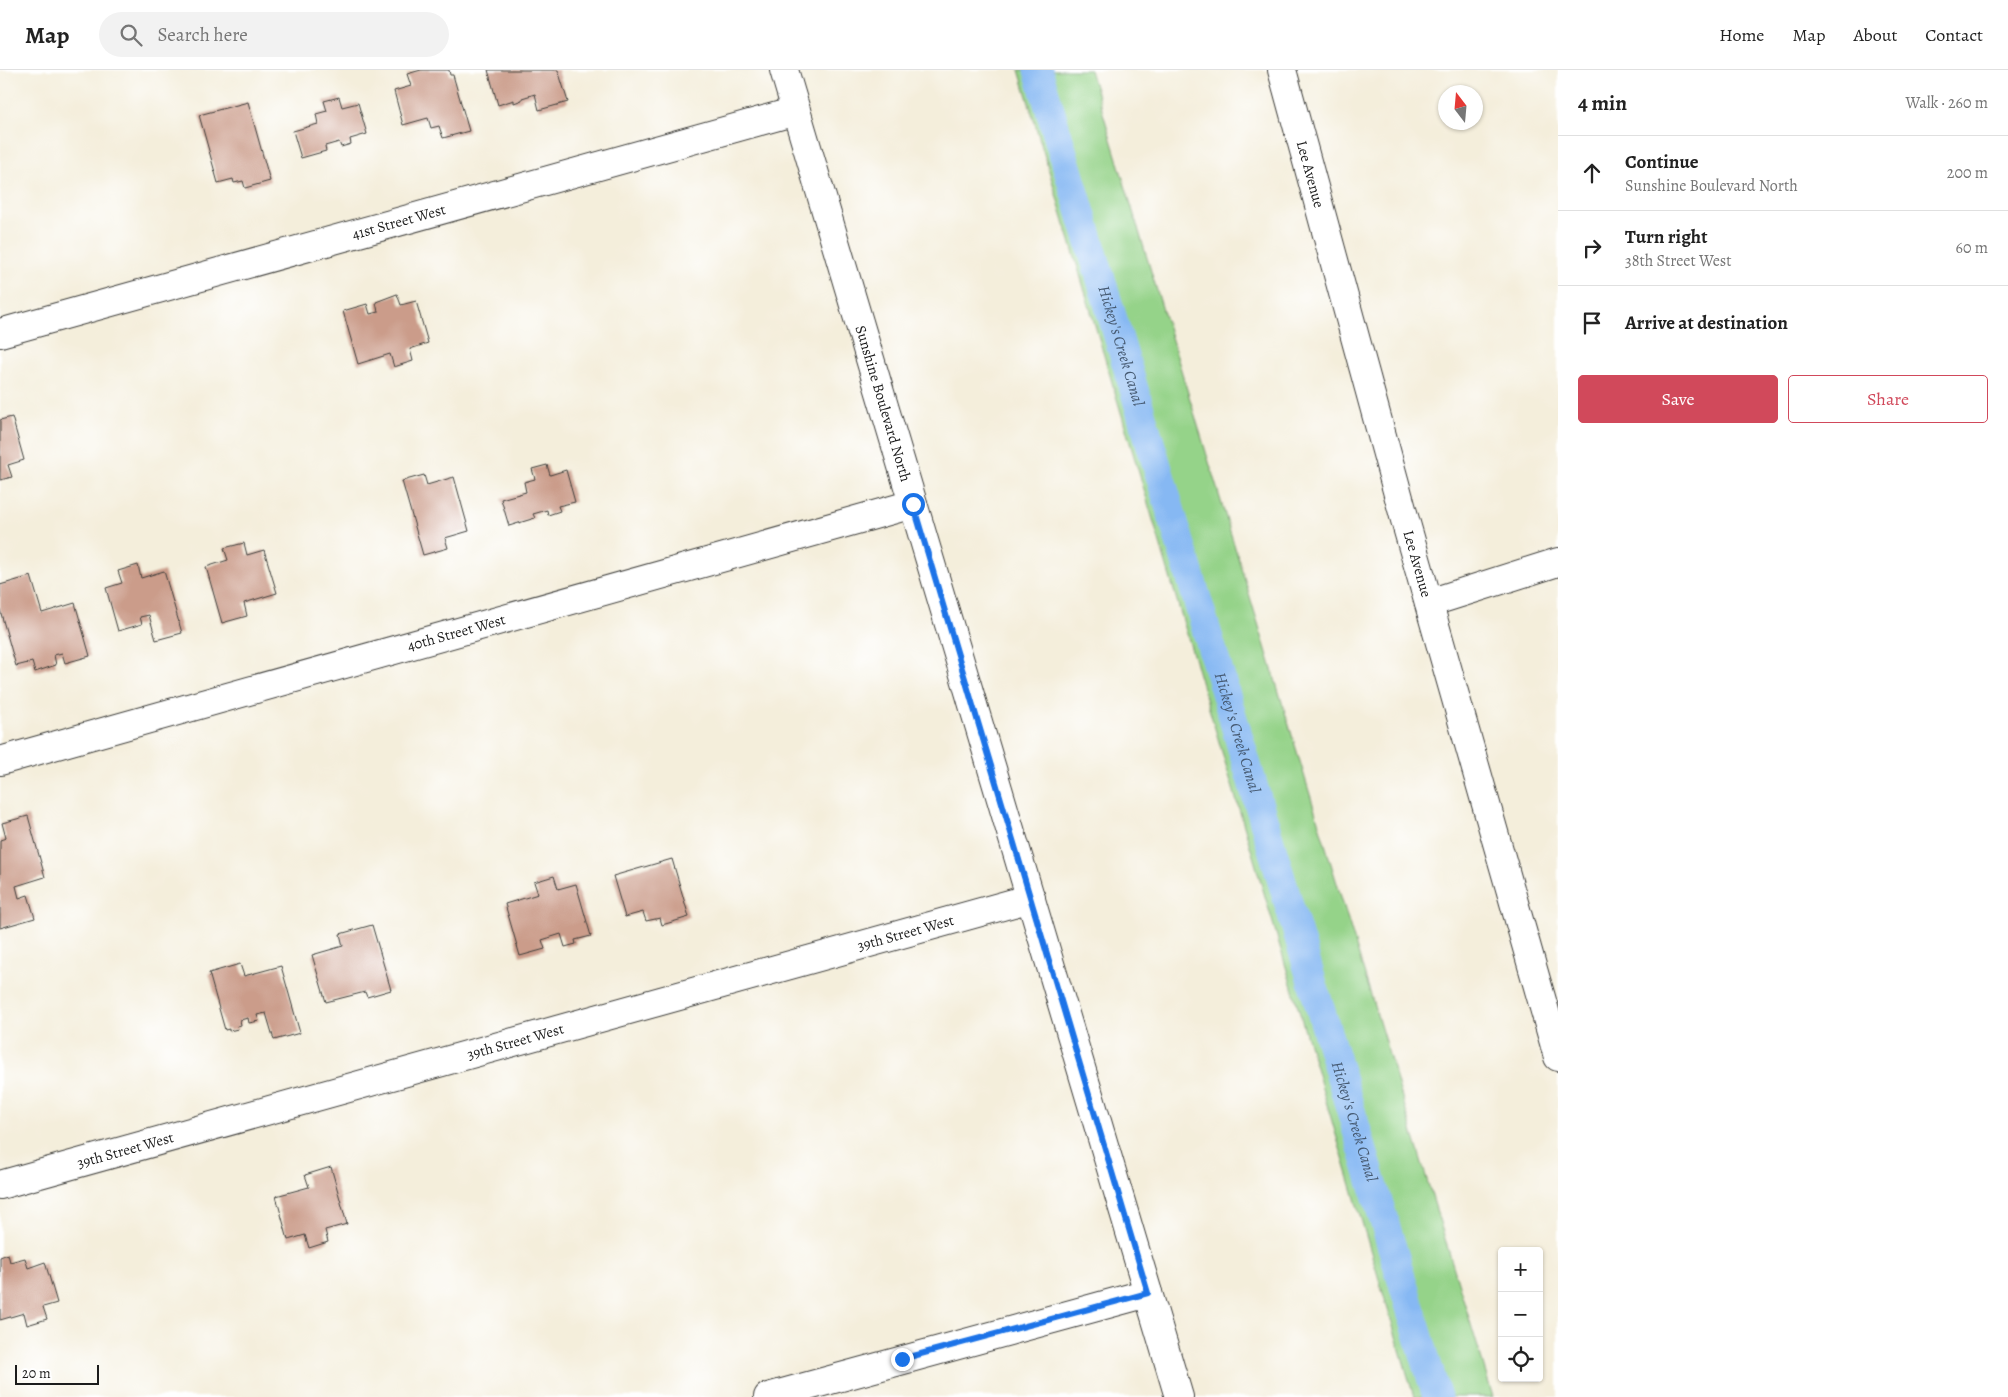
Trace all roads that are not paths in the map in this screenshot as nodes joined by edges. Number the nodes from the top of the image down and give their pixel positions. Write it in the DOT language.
graph roads {
  1 [pos="784,70"];
  2 [pos="1282,70"];
  3 [pos="796,111"];
  4 [pos="0,333"];
  5 [pos="913,504"];
  6 [pos="1558,562"];
  7 [pos="1429,603"];
  8 [pos="0,761"];
  9 [pos="1031,898"];
  10 [pos="1558,1057"];
  11 [pos="0,1185"];
  12 [pos="1148,1293"];
  13 [pos="768,1397"];
  14 [pos="1180,1397"];
  1 -- 3 [label="street, Sunshine Boulevard North"];
  2 -- 7 [label="street, Lee Avenue"];
  3 -- 4 [label="street, 41st Street West"];
  3 -- 5 [label="street, Sunshine Boulevard North"];
  5 -- 8 [label="street, 40th Street West"];
  5 -- 9 [label="street, Sunshine Boulevard North"];
  6 -- 7 [label="street"];
  7 -- 10 [label="street, Lee Avenue"];
  9 -- 11 [label="street, 39th Street West"];
  9 -- 12 [label="street, Sunshine Boulevard North"];
  12 -- 13 [label="street"];
  12 -- 14 [label="street, Sunshine Boulevard North"];
}
